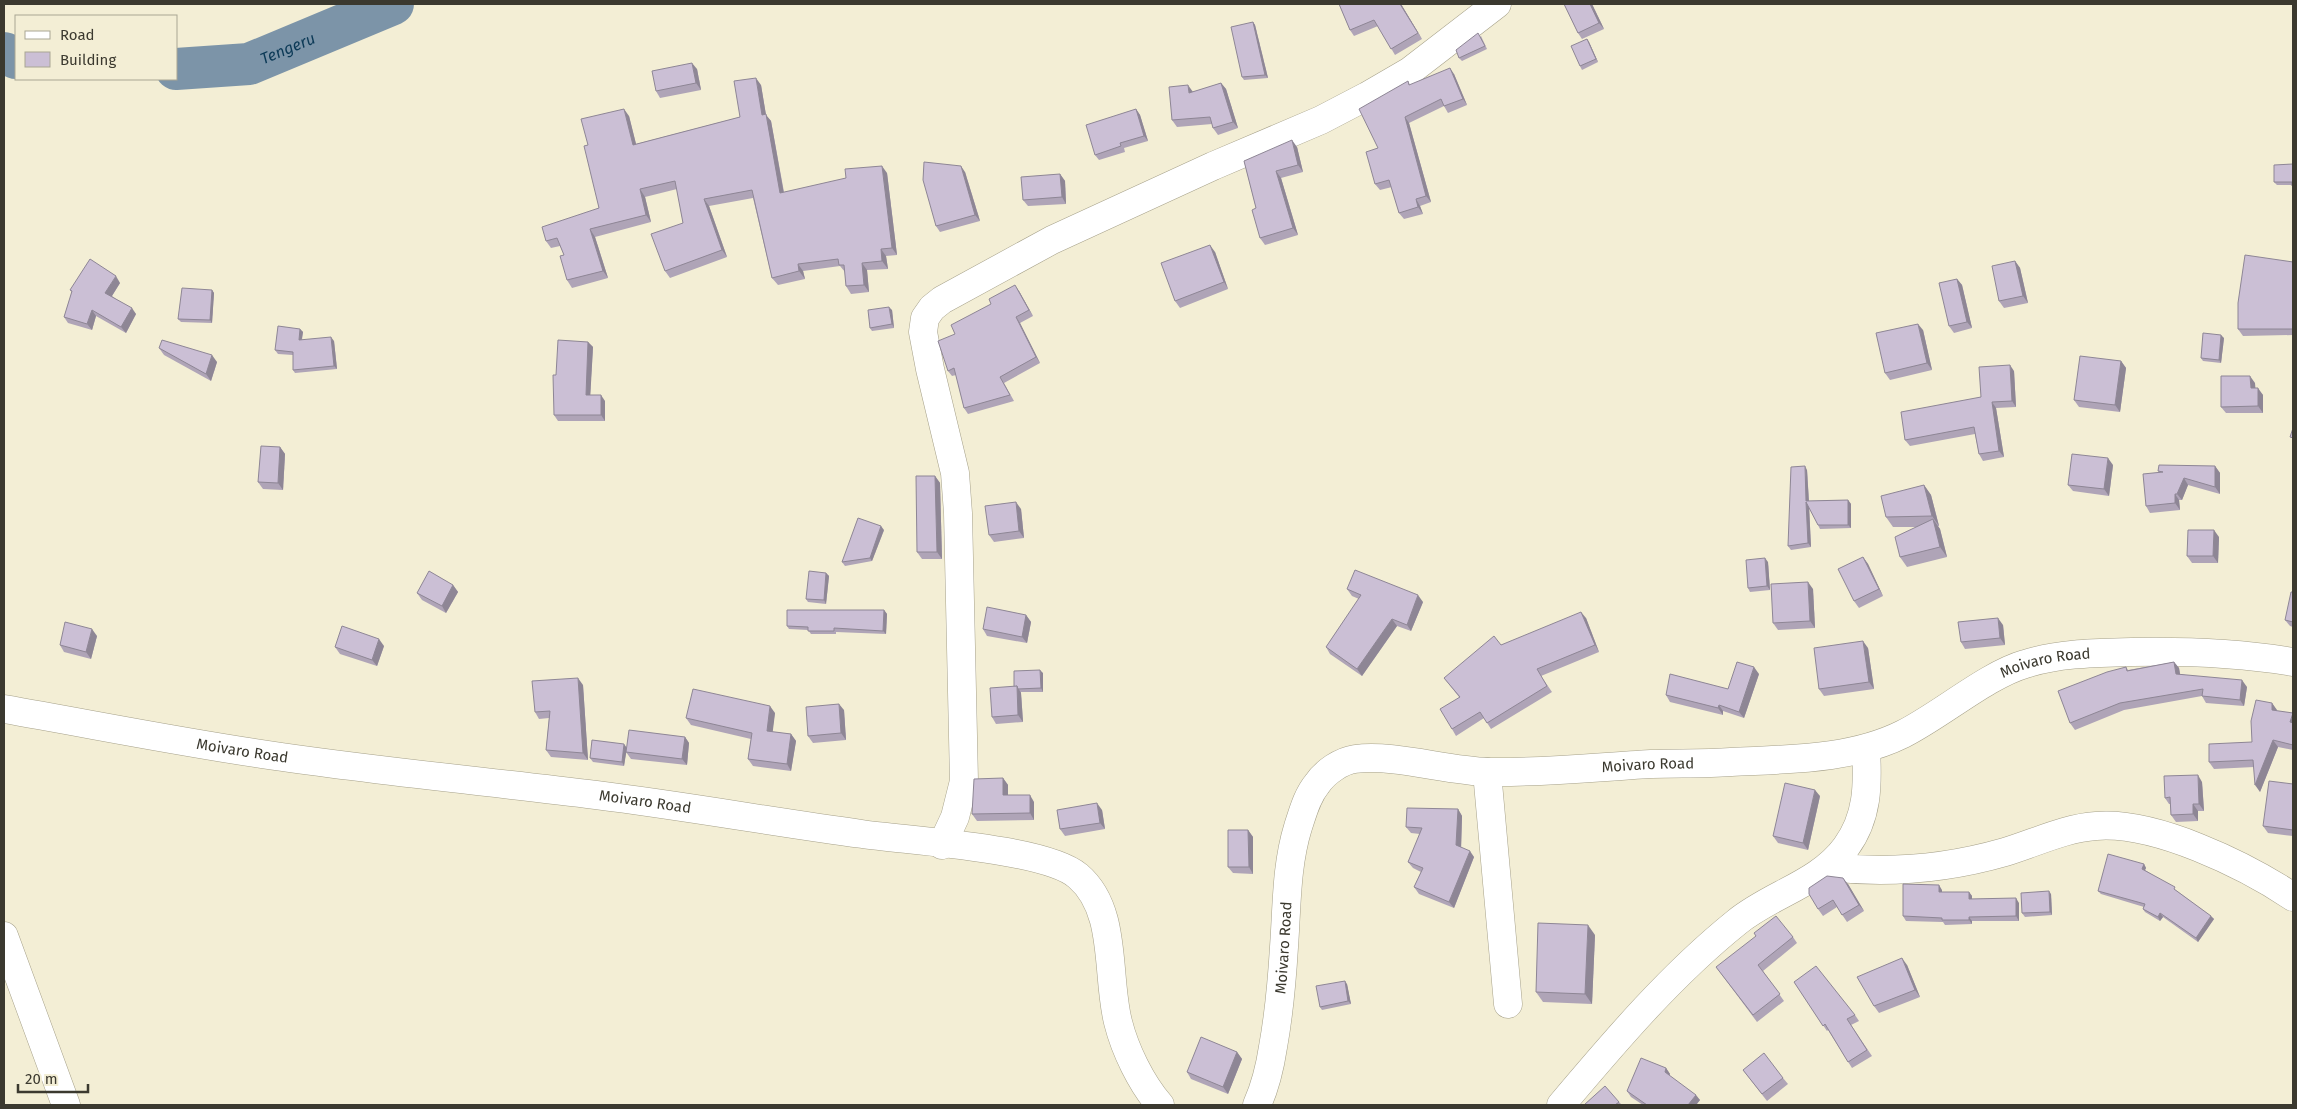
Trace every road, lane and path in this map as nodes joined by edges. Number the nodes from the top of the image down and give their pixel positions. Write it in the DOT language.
graph roads {
  1 [pos="1497,4"];
  2 [pos="2293,662"];
  3 [pos="4,709"];
  4 [pos="1866,749"];
  5 [pos="1486,772"];
  6 [pos="942,845"];
  7 [pos="1829,867"];
  8 [pos="2293,897"];
  9 [pos="4,936"];
  10 [pos="1508,1004"];
  11 [pos="1156,1100"];
  12 [pos="66,1105"];
  13 [pos="1256,1105"];
  14 [pos="1561,1105"];
  1 -- 6 [label="street"];
  2 -- 4 [label="street, Moivaro Road"];
  3 -- 6 [label="street, Moivaro Road"];
  4 -- 5 [label="street, Moivaro Road"];
  4 -- 7 [label="street"];
  5 -- 10 [label="street"];
  5 -- 13 [label="street, Moivaro Road"];
  6 -- 11 [label="street, Moivaro Road"];
  7 -- 8 [label="street"];
  7 -- 14 [label="street"];
  9 -- 12 [label="street"];
}
